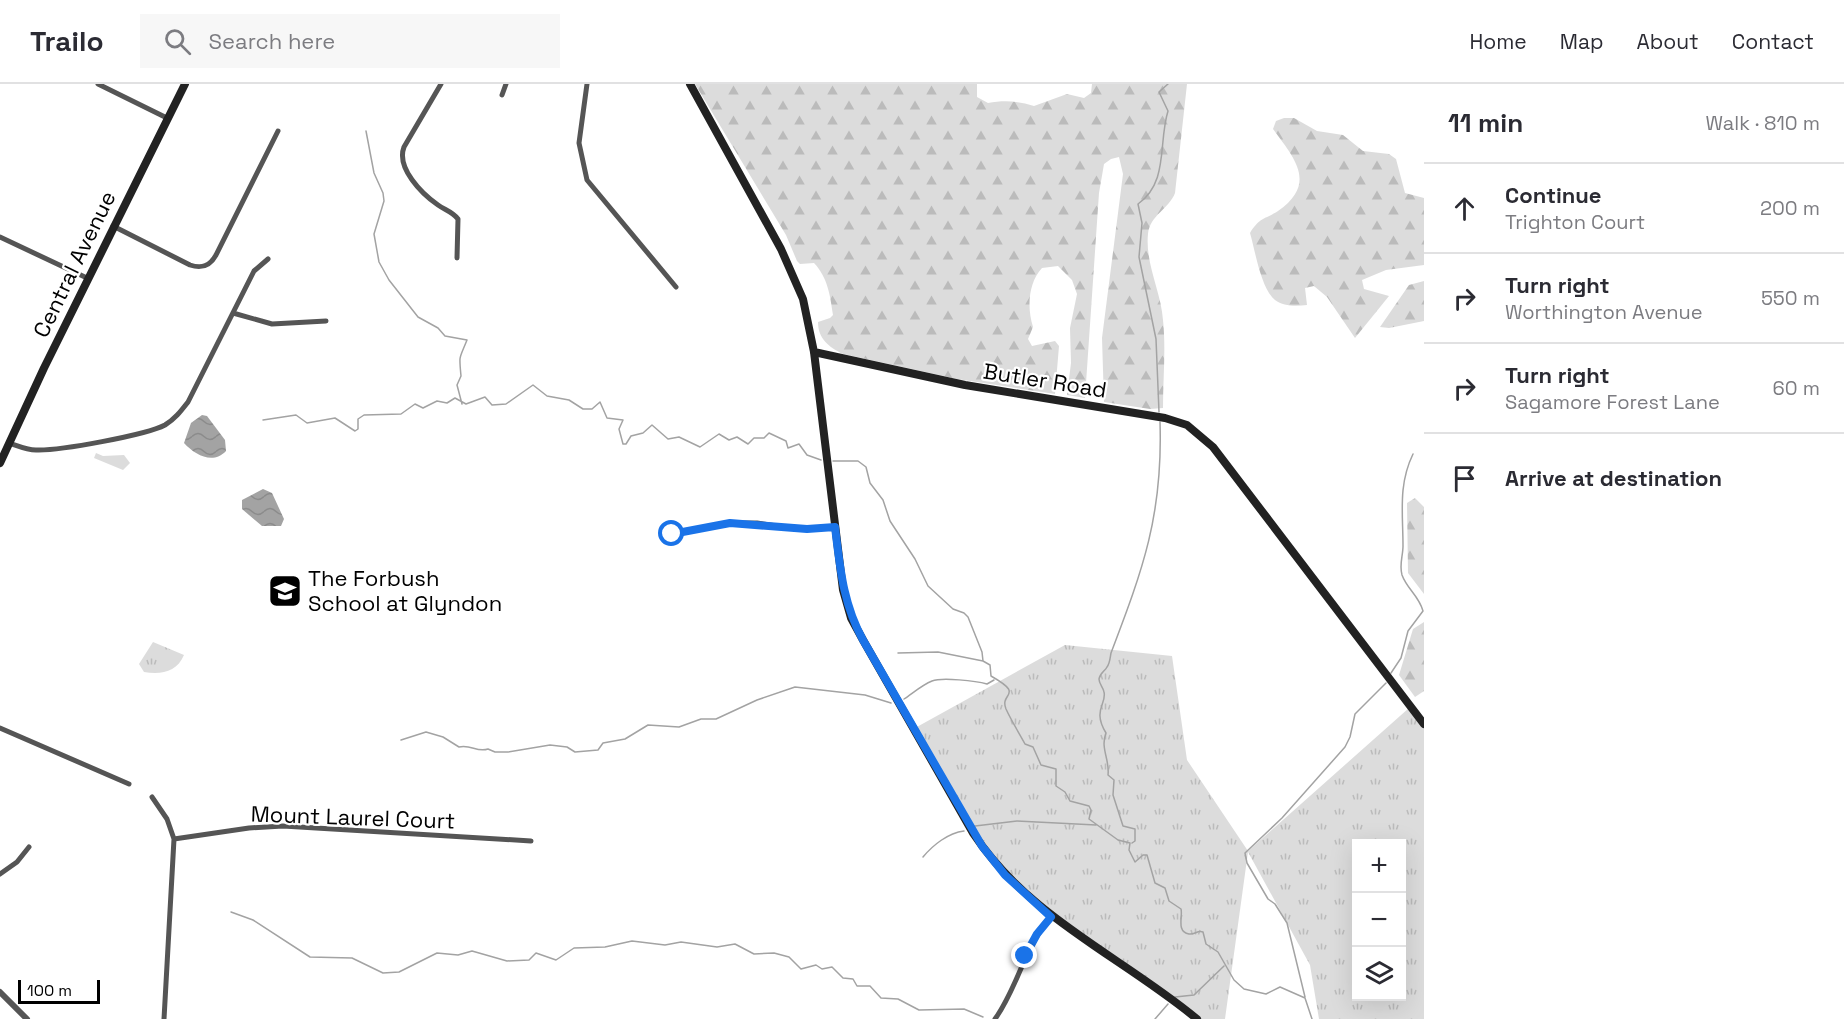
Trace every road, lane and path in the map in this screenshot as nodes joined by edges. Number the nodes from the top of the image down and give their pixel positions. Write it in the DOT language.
graph roads {
  1 [pos="98,84"];
  2 [pos="185,84"];
  3 [pos="441,84"];
  4 [pos="506,84"];
  5 [pos="587,84"];
  6 [pos="690,84"];
  7 [pos="502,95"];
  8 [pos="167,118"];
  9 [pos="278,131"];
  10 [pos="113,226"];
  11 [pos="0,237"];
  12 [pos="457,258"];
  13 [pos="268,259"];
  14 [pos="87,278"];
  15 [pos="676,287"];
  16 [pos="233,313"];
  17 [pos="326,321"];
  18 [pos="814,352"];
  19 [pos="9,444"];
  20 [pos="0,463"];
  21 [pos="835,527"];
  22 [pos="672,534"];
  23 [pos="1424,724"];
  24 [pos="0,728"];
  25 [pos="129,784"];
  26 [pos="152,797"];
  27 [pos="174,839"];
  28 [pos="531,841"];
  29 [pos="29,847"];
  30 [pos="0,874"];
  31 [pos="1051,917"];
  32 [pos="0,992"];
  33 [pos="27,1019"];
  34 [pos="164,1019"];
  35 [pos="994,1019"];
  36 [pos="1197,1019"];
  1 -- 8 [label="street"];
  2 -- 8 [label="main road, Central Avenue"];
  3 -- 12 [label="street"];
  4 -- 7 [label="street"];
  5 -- 15 [label="street"];
  6 -- 18 [label="main road"];
  8 -- 10 [label="main road, Central Avenue"];
  9 -- 10 [label="street"];
  10 -- 14 [label="main road, Central Avenue"];
  11 -- 14 [label="street"];
  13 -- 16 [label="street"];
  14 -- 19 [label="main road, Central Avenue"];
  16 -- 17 [label="street"];
  16 -- 19 [label="street"];
  18 -- 21 [label="main road"];
  18 -- 23 [label="main road, Butler Road"];
  19 -- 20 [label="main road, Central Avenue"];
  21 -- 22 [label="street"];
  21 -- 31 [label="main road"];
  24 -- 25 [label="street"];
  26 -- 27 [label="street"];
  27 -- 28 [label="street, Mount Laurel Court"];
  27 -- 34 [label="street"];
  29 -- 30 [label="street"];
  31 -- 35 [label="street"];
  31 -- 36 [label="main road"];
  32 -- 33 [label="street"];
}
